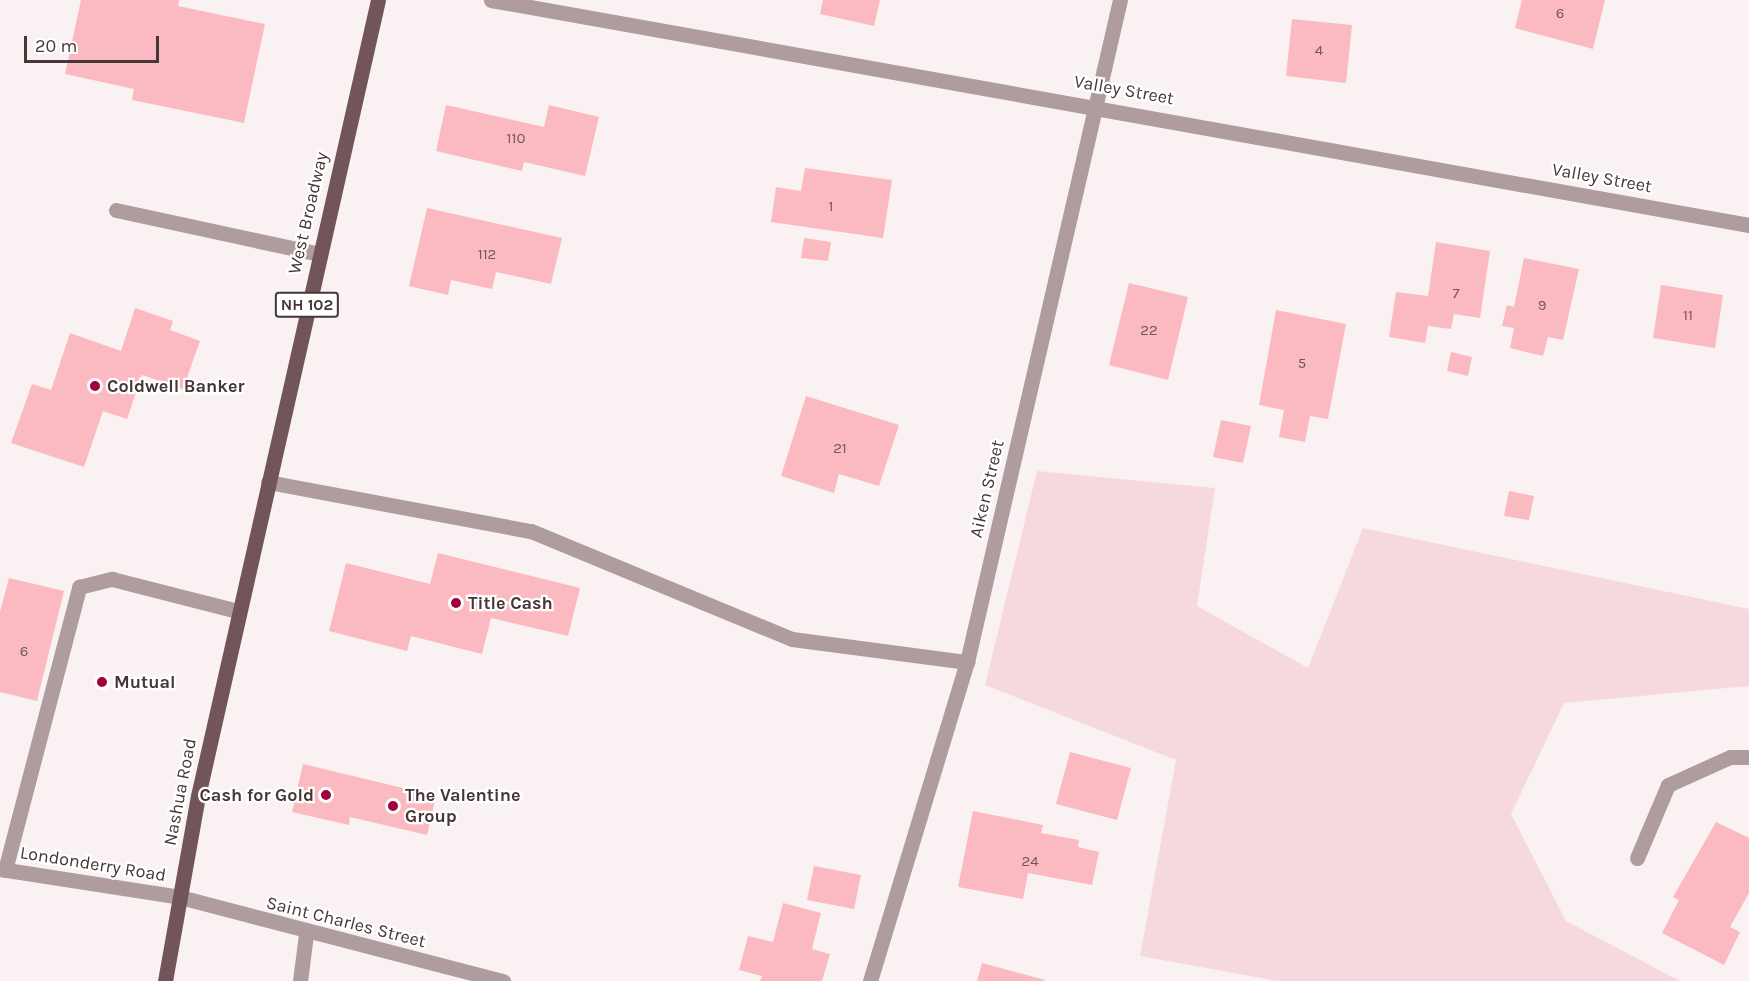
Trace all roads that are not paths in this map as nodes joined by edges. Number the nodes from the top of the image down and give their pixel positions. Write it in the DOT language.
graph roads {
  1 [pos="378,0"];
  2 [pos="491,0"];
  3 [pos="1120,0"];
  4 [pos="1096,105"];
  5 [pos="116,210"];
  6 [pos="1749,225"];
  7 [pos="319,254"];
  8 [pos="268,482"];
  9 [pos="238,611"];
  10 [pos="967,662"];
  11 [pos="1749,757"];
  12 [pos="1637,858"];
  13 [pos="3,869"];
  14 [pos="180,897"];
  15 [pos="306,934"];
  16 [pos="165,981"];
  17 [pos="300,981"];
  18 [pos="503,981"];
  19 [pos="870,981"];
  1 -- 7 [label="main road, West Broadway / NH 102"];
  2 -- 4 [label="street, Valley Street"];
  3 -- 4 [label="street, Aiken Street"];
  4 -- 6 [label="street, Valley Street"];
  4 -- 10 [label="street, Aiken Street"];
  5 -- 7 [label="street"];
  7 -- 8 [label="main road, West Broadway / NH 102"];
  8 -- 9 [label="main road, West Broadway / NH 102"];
  8 -- 10 [label="street"];
  9 -- 13 [label="street"];
  9 -- 14 [label="main road, Nashua Road / NH 102"];
  10 -- 19 [label="street, Aiken Street"];
  11 -- 12 [label="street"];
  13 -- 14 [label="street, Londonderry Road"];
  14 -- 15 [label="street, Saint Charles Street"];
  14 -- 16 [label="main road, Nashua Road / NH 102"];
  15 -- 17 [label="street"];
  15 -- 18 [label="street, Saint Charles Street"];
}
